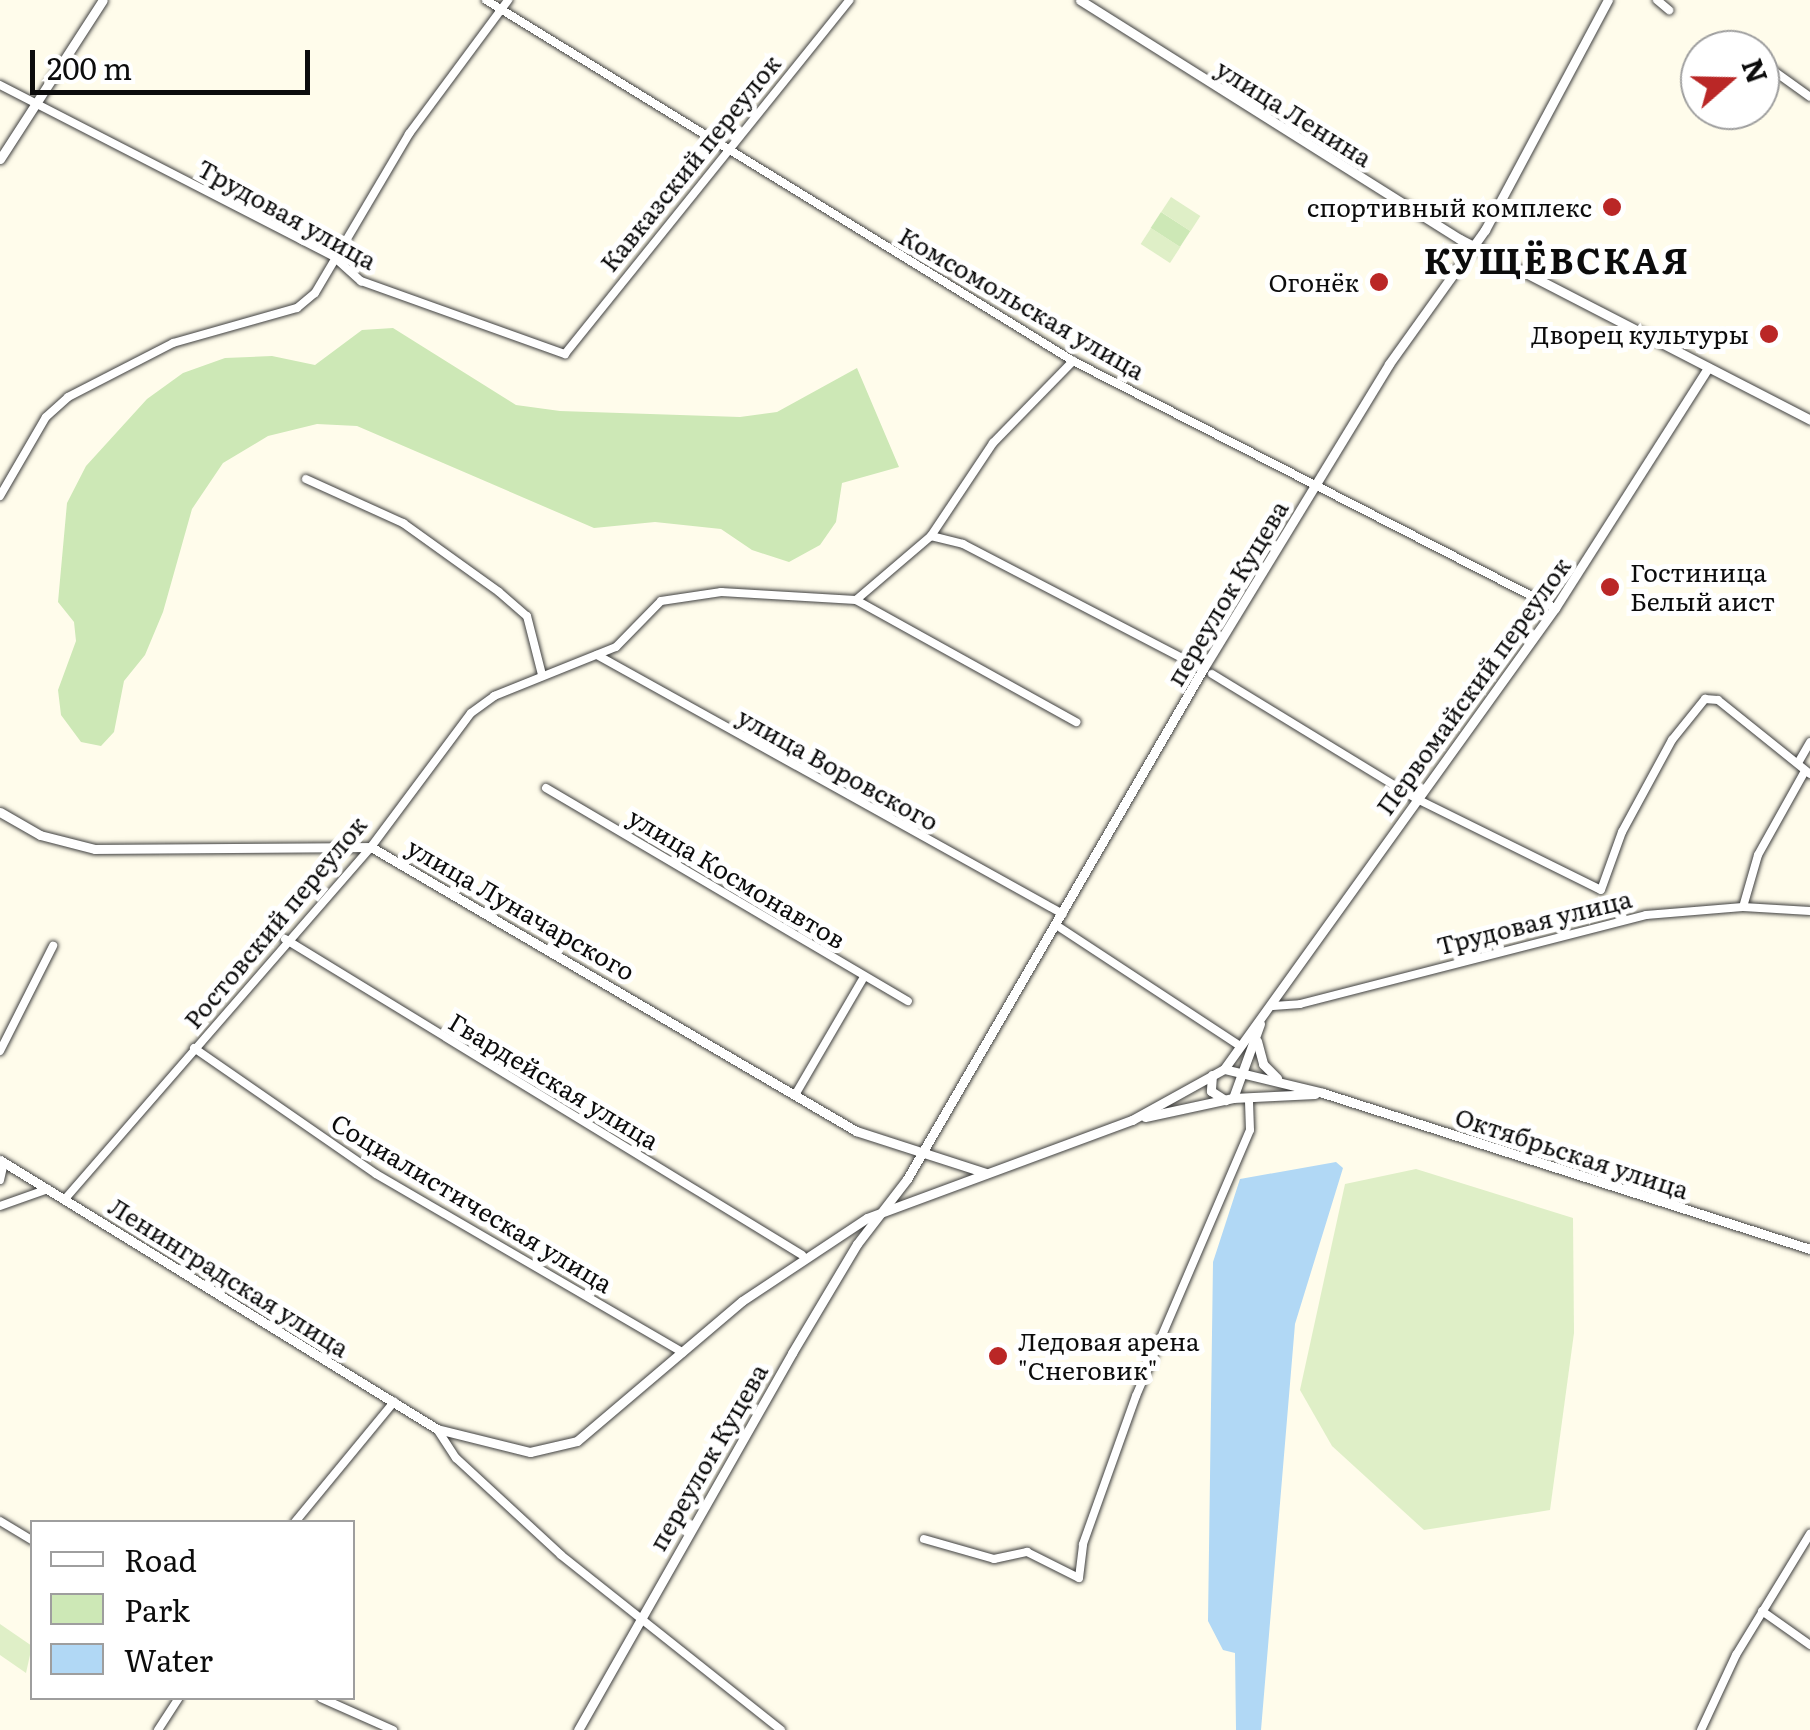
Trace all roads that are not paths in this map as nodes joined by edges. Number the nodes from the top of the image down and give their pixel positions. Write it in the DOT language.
graph roads {
  1 [pos="103,0"];
  2 [pos="486,0"];
  3 [pos="508,0"];
  4 [pos="850,0"];
  5 [pos="1080,0"];
  6 [pos="1608,0"];
  7 [pos="1656,0"];
  8 [pos="500,9"];
  9 [pos="1669,10"];
  10 [pos="1780,75"];
  11 [pos="0,85"];
  12 [pos="1810,97"];
  13 [pos="36,103"];
  14 [pos="726,151"];
  15 [pos="0,158"];
  16 [pos="1475,246"];
  17 [pos="333,256"];
  18 [pos="565,354"];
  19 [pos="1073,360"];
  20 [pos="1708,368"];
  21 [pos="1810,420"];
  22 [pos="306,479"];
  23 [pos="1315,488"];
  24 [pos="0,496"];
  25 [pos="931,536"];
  26 [pos="856,600"];
  27 [pos="1555,608"];
  28 [pos="597,655"];
  29 [pos="1208,672"];
  30 [pos="542,675"];
  31 [pos="1076,722"];
  32 [pos="1810,742"];
  33 [pos="1798,763"];
  34 [pos="1808,773"];
  35 [pos="546,788"];
  36 [pos="1417,799"];
  37 [pos="0,812"];
  38 [pos="371,848"];
  39 [pos="1743,907"];
  40 [pos="1807,911"];
  41 [pos="1063,914"];
  42 [pos="1810,922"];
  43 [pos="1056,925"];
  44 [pos="285,939"];
  45 [pos="53,946"];
  46 [pos="864,977"];
  47 [pos="908,1001"];
  48 [pos="1273,1006"];
  49 [pos="1261,1022"];
  50 [pos="1257,1039"];
  51 [pos="1240,1046"];
  52 [pos="194,1048"];
  53 [pos="0,1051"];
  54 [pos="1224,1071"];
  55 [pos="1244,1074"];
  56 [pos="1279,1080"];
  57 [pos="1240,1087"];
  58 [pos="1323,1094"];
  59 [pos="795,1095"];
  60 [pos="1230,1099"];
  61 [pos="1250,1101"];
  62 [pos="1132,1120"];
  63 [pos="920,1154"];
  64 [pos="2,1161"];
  65 [pos="988,1174"];
  66 [pos="0,1180"];
  67 [pos="48,1189"];
  68 [pos="66,1199"];
  69 [pos="0,1206"];
  70 [pos="884,1210"];
  71 [pos="1810,1248"];
  72 [pos="802,1255"];
  73 [pos="683,1353"];
  74 [pos="394,1402"];
  75 [pos="437,1429"];
  76 [pos="530,1452"];
  77 [pos="297,1520"];
  78 [pos="0,1521"];
  79 [pos="1810,1534"];
  80 [pos="30,1539"];
  81 [pos="924,1540"];
  82 [pos="1762,1611"];
  83 [pos="637,1618"];
  84 [pos="1810,1645"];
  85 [pos="177,1700"];
  86 [pos="325,1700"];
  87 [pos="158,1730"];
  88 [pos="392,1730"];
  89 [pos="578,1730"];
  90 [pos="781,1730"];
  91 [pos="1701,1730"];
  1 -- 13 [label="street"];
  2 -- 8 [label="street, Комсомольская улица"];
  3 -- 8 [label="street"];
  4 -- 14 [label="street, Кавказский переулок"];
  5 -- 16 [label="street, улица Ленина"];
  6 -- 16 [label="street, переулок Куцева"];
  7 -- 9 [label="street"];
  8 -- 14 [label="street, Комсомольская улица"];
  8 -- 17 [label="street"];
  10 -- 12 [label="street"];
  11 -- 13 [label="street, Трудовая улица"];
  13 -- 15 [label="street"];
  13 -- 17 [label="street, Трудовая улица"];
  14 -- 18 [label="street, Кавказский переулок"];
  14 -- 19 [label="street, Комсомольская улица"];
  16 -- 20 [label="street, улица Ленина"];
  16 -- 23 [label="street, переулок Куцева"];
  17 -- 18 [label="street, Трудовая улица"];
  17 -- 24 [label="street"];
  19 -- 23 [label="street, Комсомольская улица"];
  19 -- 25 [label="street"];
  20 -- 21 [label="street, улица Ленина"];
  20 -- 27 [label="street, Первомайский переулок"];
  22 -- 30 [label="street"];
  23 -- 27 [label="street, Комсомольская улица"];
  23 -- 29 [label="street, переулок Куцева"];
  25 -- 26 [label="street"];
  25 -- 29 [label="street, Трудовая улица"];
  26 -- 28 [label="street, Ростовский переулок"];
  26 -- 31 [label="street, Ростовский переулок"];
  27 -- 36 [label="street, Первомайский переулок"];
  28 -- 30 [label="street, Ростовский переулок"];
  28 -- 41 [label="street, улица Воровского"];
  29 -- 36 [label="street, Трудовая улица"];
  29 -- 41 [label="street, переулок Куцева"];
  30 -- 38 [label="street, Ростовский переулок"];
  32 -- 33 [label="street"];
  33 -- 34 [label="street"];
  33 -- 36 [label="street, Трудовая улица"];
  34 -- 39 [label="street"];
  35 -- 46 [label="street, улица Космонавтов"];
  36 -- 48 [label="street, Первомайский переулок"];
  37 -- 38 [label="street, улица Луначарского"];
  38 -- 44 [label="street, Ростовский переулок"];
  38 -- 59 [label="street, улица Луначарского"];
  39 -- 40 [label="street, Трудовая улица"];
  39 -- 48 [label="street, Трудовая улица"];
  40 -- 42 [label="street"];
  41 -- 43 [label="street, переулок Куцева"];
  43 -- 51 [label="street"];
  43 -- 63 [label="street, переулок Куцева"];
  44 -- 52 [label="street, Ростовский переулок"];
  44 -- 72 [label="street, Гвардейская улица"];
  45 -- 53 [label="street"];
  46 -- 47 [label="street, улица Космонавтов"];
  46 -- 59 [label="street"];
  48 -- 49 [label="street, Первомайский переулок"];
  49 -- 50 [label="street, Первомайский переулок"];
  49 -- 51 [label="street, Первомайский переулок"];
  50 -- 55 [label="street, Первомайский переулок"];
  50 -- 56 [label="street"];
  51 -- 54 [label="street, Первомайский переулок"];
  52 -- 68 [label="street, Ростовский переулок"];
  52 -- 73 [label="street, Социалистическая улица"];
  54 -- 55 [label="street, Октябрьская улица"];
  54 -- 57 [label="street"];
  54 -- 60 [label="street"];
  54 -- 62 [label="street, Первомайский переулок"];
  55 -- 56 [label="street, Октябрьская улица"];
  55 -- 57 [label="street, Первомайский переулок"];
  56 -- 58 [label="street, Октябрьская улица"];
  57 -- 60 [label="street, Первомайский переулок"];
  58 -- 61 [label="street, Октябрьская улица"];
  58 -- 71 [label="street, Октябрьская улица"];
  59 -- 63 [label="street, улица Луначарского"];
  60 -- 61 [label="street, Октябрьская улица"];
  60 -- 62 [label="street, Первомайский переулок"];
  61 -- 81 [label="street"];
  62 -- 65 [label="street, Первомайский переулок"];
  63 -- 65 [label="street, улица Луначарского"];
  63 -- 70 [label="street, переулок Куцева"];
  64 -- 66 [label="street"];
  64 -- 67 [label="street, Ленинградская улица"];
  65 -- 70 [label="street, Первомайский переулок"];
  67 -- 68 [label="street, Ленинградская улица"];
  67 -- 69 [label="street"];
  68 -- 74 [label="street, Ленинградская улица"];
  70 -- 72 [label="street, переулок Куцева"];
  70 -- 83 [label="street, переулок Куцева"];
  72 -- 73 [label="street, переулок Куцева"];
  73 -- 76 [label="street, переулок Куцева"];
  74 -- 75 [label="street, Ленинградская улица"];
  74 -- 77 [label="street"];
  75 -- 76 [label="street, Ленинградская улица"];
  75 -- 83 [label="street, Ленинградская улица"];
  78 -- 80 [label="street"];
  79 -- 82 [label="street"];
  82 -- 84 [label="street"];
  82 -- 91 [label="street"];
  83 -- 89 [label="street, переулок Куцева"];
  83 -- 90 [label="street, Ленинградская улица"];
  85 -- 87 [label="street"];
  86 -- 88 [label="street"];
}
